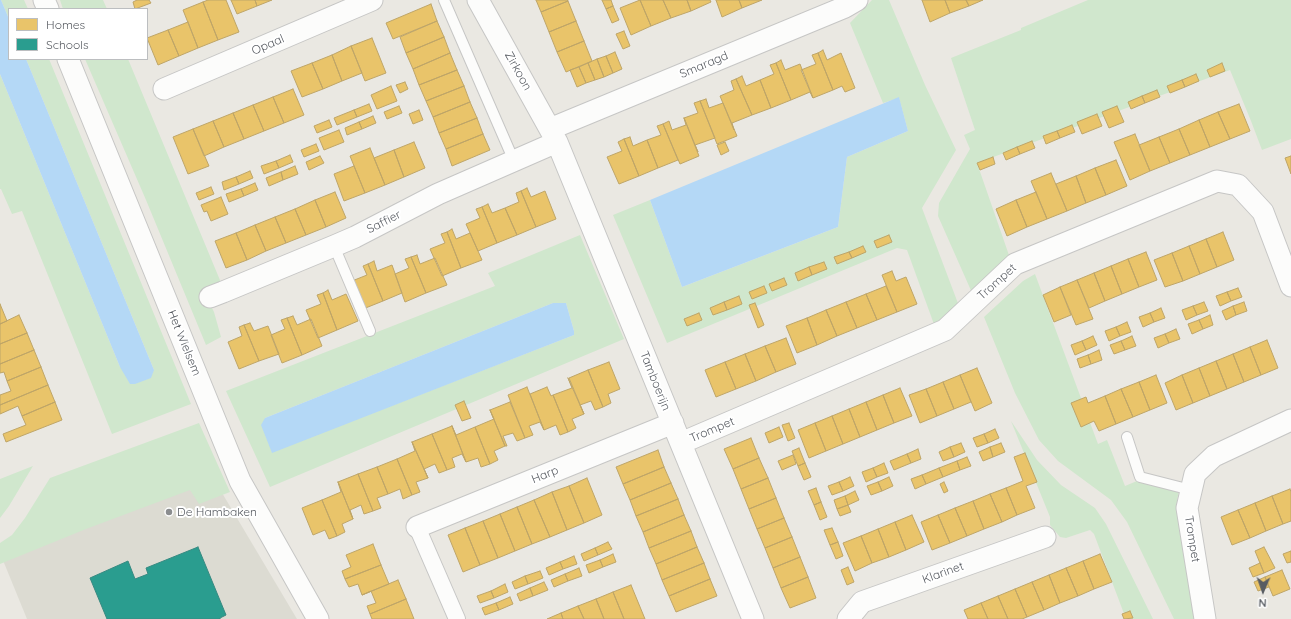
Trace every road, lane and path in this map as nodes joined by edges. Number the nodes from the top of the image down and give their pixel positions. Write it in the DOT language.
graph roads {
  1 [pos="372,0"];
  2 [pos="444,0"];
  3 [pos="478,0"];
  4 [pos="857,0"];
  5 [pos="68,60"];
  6 [pos="164,90"];
  7 [pos="554,136"];
  8 [pos="514,161"];
  9 [pos="334,246"];
  10 [pos="1291,286"];
  11 [pos="210,297"];
  12 [pos="370,331"];
  13 [pos="1291,420"];
  14 [pos="673,424"];
  15 [pos="1126,437"];
  16 [pos="681,443"];
  17 [pos="1191,490"];
  18 [pos="416,527"];
  19 [pos="1045,537"];
  20 [pos="318,619"];
  21 [pos="457,619"];
  22 [pos="753,619"];
  23 [pos="848,619"];
  24 [pos="1205,619"];
  1 -- 6 [label="street, Opaal"];
  2 -- 8 [label="lane"];
  3 -- 7 [label="street, Zirkoon"];
  4 -- 7 [label="street, Smaragd"];
  5 -- 20 [label="street, Het Wielsem"];
  7 -- 8 [label="street, Saffier"];
  7 -- 14 [label="street, Tamboerijn"];
  8 -- 9 [label="street, Saffier"];
  9 -- 11 [label="street, Saffier"];
  9 -- 12 [label="lane"];
  10 -- 16 [label="street, Trompet"];
  13 -- 17 [label="street, Trompet"];
  14 -- 16 [label="street, Tamboerijn"];
  14 -- 18 [label="street, Harp"];
  15 -- 17 [label="lane"];
  16 -- 22 [label="street, Tamboerijn"];
  17 -- 24 [label="street, Trompet"];
  18 -- 21 [label="street"];
  19 -- 23 [label="street, Klarinet"];
}
